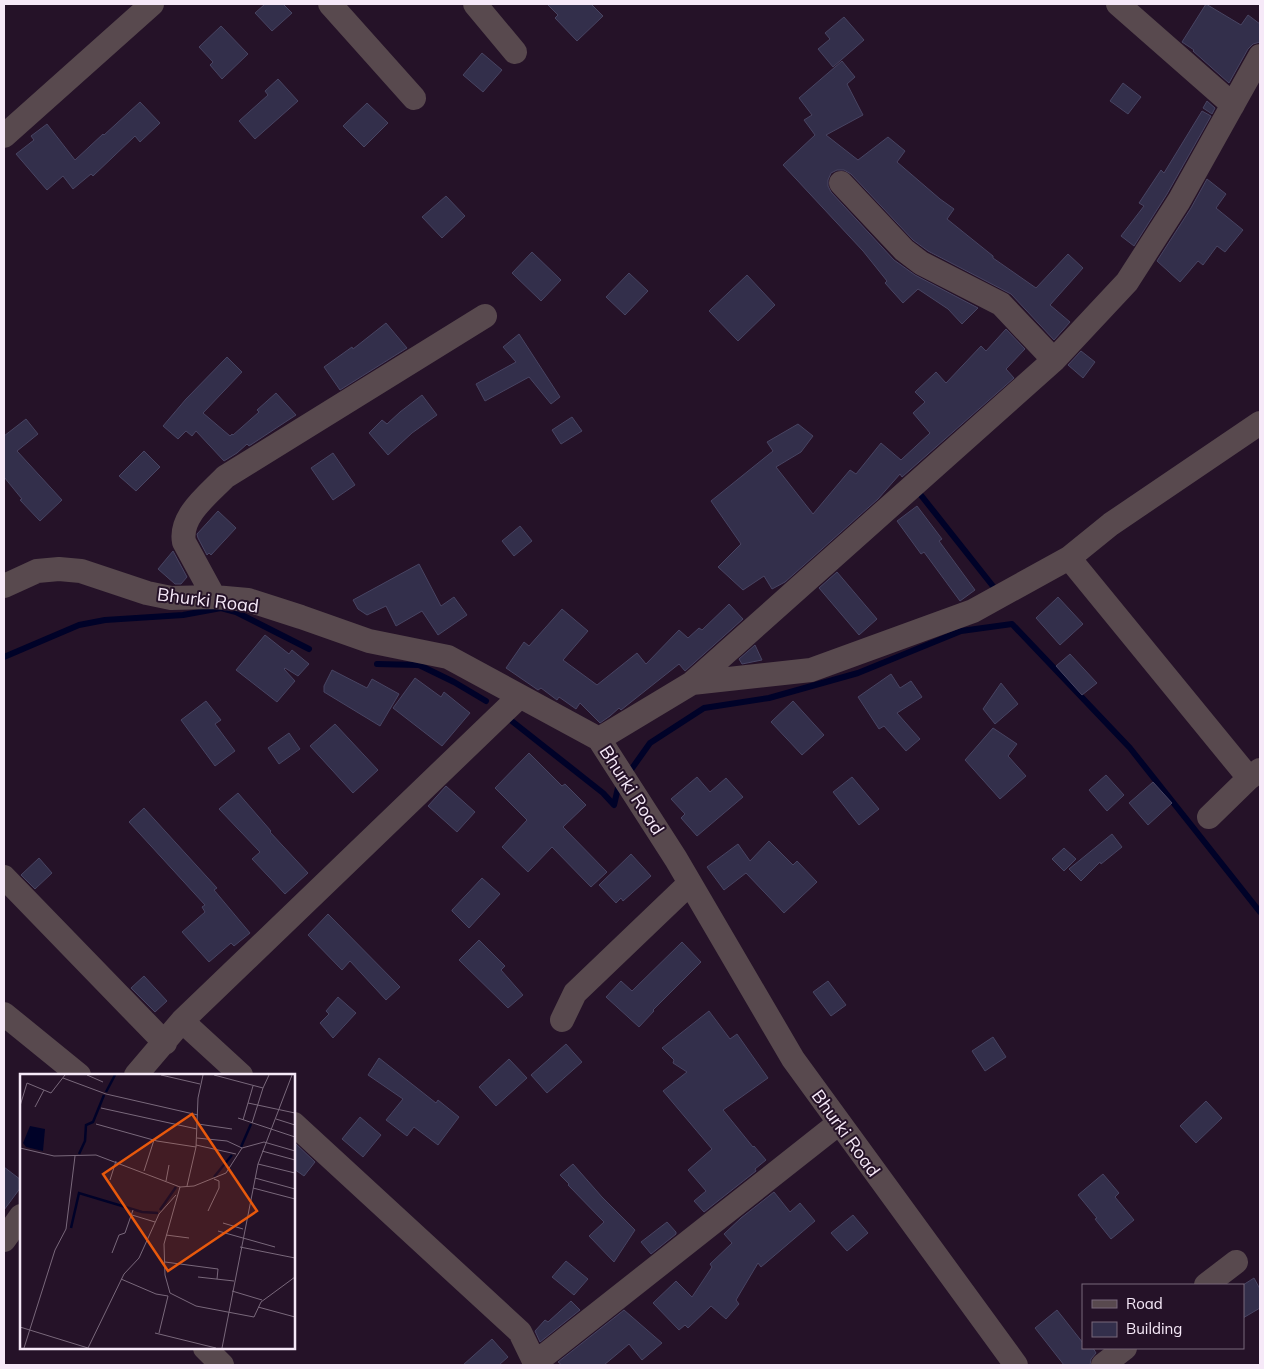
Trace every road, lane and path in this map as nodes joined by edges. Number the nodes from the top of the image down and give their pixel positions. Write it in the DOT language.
graph roads {
  1 [pos="152,4"];
  2 [pos="330,4"];
  3 [pos="475,4"];
  4 [pos="1118,4"];
  5 [pos="515,52"];
  6 [pos="1260,56"];
  7 [pos="414,98"];
  8 [pos="1233,105"];
  9 [pos="4,136"];
  10 [pos="841,183"];
  11 [pos="485,316"];
  12 [pos="1054,360"];
  13 [pos="1260,423"];
  14 [pos="1069,558"];
  15 [pos="4,586"];
  16 [pos="214,597"];
  17 [pos="692,683"];
  18 [pos="519,697"];
  19 [pos="605,748"];
  20 [pos="1255,774"];
  21 [pos="1209,817"];
  22 [pos="4,877"];
  23 [pos="690,883"];
  24 [pos="4,1014"];
  25 [pos="562,1020"];
  26 [pos="182,1021"];
  27 [pos="165,1043"];
  28 [pos="78,1074"];
  29 [pos="137,1074"];
  30 [pos="240,1074"];
  31 [pos="839,1123"];
  32 [pos="295,1125"];
  33 [pos="1236,1262"];
  34 [pos="1207,1284"];
  35 [pos="206,1349"];
  36 [pos="1124,1349"];
  37 [pos="536,1364"];
  38 [pos="222,1365"];
  39 [pos="1016,1365"];
  40 [pos="1103,1365"];
  1 -- 9 [label="street"];
  2 -- 7 [label="street"];
  3 -- 5 [label="street"];
  4 -- 8 [label="street"];
  6 -- 8 [label="street"];
  8 -- 12 [label="street"];
  10 -- 12 [label="street"];
  11 -- 16 [label="street"];
  12 -- 17 [label="street"];
  13 -- 14 [label="street"];
  14 -- 17 [label="street"];
  14 -- 20 [label="street"];
  15 -- 16 [label="street, Bhurki Road"];
  16 -- 18 [label="street, Bhurki Road"];
  17 -- 19 [label="street"];
  18 -- 19 [label="street, Bhurki Road"];
  18 -- 26 [label="street"];
  19 -- 23 [label="street, Bhurki Road"];
  20 -- 21 [label="street"];
  22 -- 27 [label="street"];
  23 -- 25 [label="street"];
  23 -- 31 [label="street, Bhurki Road"];
  24 -- 28 [label="street"];
  26 -- 27 [label="street"];
  26 -- 30 [label="street"];
  27 -- 29 [label="street"];
  31 -- 37 [label="street"];
  31 -- 39 [label="street, Bhurki Road"];
  32 -- 37 [label="street"];
  33 -- 34 [label="street"];
  35 -- 38 [label="street"];
  36 -- 40 [label="street"];
}
